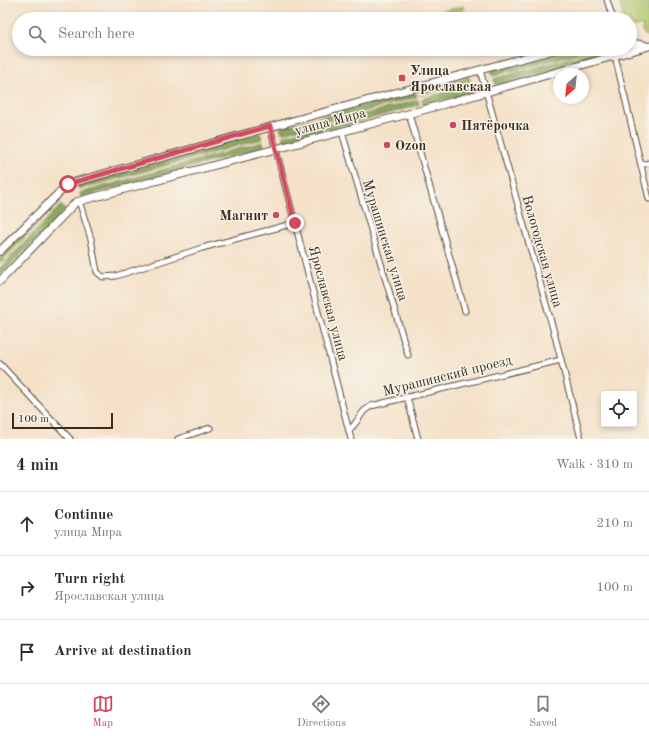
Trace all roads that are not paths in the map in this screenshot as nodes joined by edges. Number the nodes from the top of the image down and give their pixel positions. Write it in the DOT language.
graph roads {
  1 [pos="607,0"];
  2 [pos="611,12"];
  3 [pos="637,44"];
  4 [pos="649,46"];
  5 [pos="637,48"];
  6 [pos="531,56"];
  7 [pos="605,56"];
  8 [pos="616,56"];
  9 [pos="480,70"];
  10 [pos="487,92"];
  11 [pos="409,114"];
  12 [pos="270,126"];
  13 [pos="342,132"];
  14 [pos="276,149"];
  15 [pos="649,163"];
  16 [pos="641,165"];
  17 [pos="649,199"];
  18 [pos="79,201"];
  19 [pos="295,223"];
  20 [pos="0,251"];
  21 [pos="0,281"];
  22 [pos="465,311"];
  23 [pos="408,355"];
  24 [pos="561,360"];
  25 [pos="0,364"];
  26 [pos="407,397"];
  27 [pos="210,428"];
  28 [pos="349,430"];
  29 [pos="70,439"];
  30 [pos="178,439"];
  31 [pos="351,439"];
  32 [pos="418,439"];
  33 [pos="581,439"];
  1 -- 2 [label="street"];
  3 -- 4 [label="street, улица Мира"];
  4 -- 5 [label="street, улица Мира"];
  6 -- 9 [label="street, улица Мира"];
  7 -- 10 [label="street, улица Мира"];
  8 -- 16 [label="street"];
  9 -- 10 [label="street, Вологодская улица"];
  9 -- 12 [label="street, улица Мира"];
  10 -- 11 [label="street, улица Мира"];
  10 -- 24 [label="street, Вологодская улица"];
  11 -- 13 [label="street, улица Мира"];
  11 -- 22 [label="street"];
  12 -- 14 [label="street, Ярославская улица"];
  12 -- 20 [label="street, улица Мира"];
  13 -- 14 [label="street, улица Мира"];
  13 -- 23 [label="street, Мурашинская улица"];
  14 -- 18 [label="street, улица Мира"];
  14 -- 19 [label="street, Ярославская улица"];
  15 -- 16 [label="street"];
  16 -- 17 [label="street"];
  18 -- 19 [label="street"];
  18 -- 21 [label="street, улица Мира"];
  19 -- 28 [label="street, Ярославская улица"];
  24 -- 26 [label="street, Мурашинский проезд"];
  24 -- 33 [label="street, Вологодская улица"];
  25 -- 29 [label="street"];
  26 -- 28 [label="street, Мурашинский проезд"];
  26 -- 32 [label="street"];
  27 -- 30 [label="street"];
  28 -- 31 [label="street, Ярославская улица"];
}
